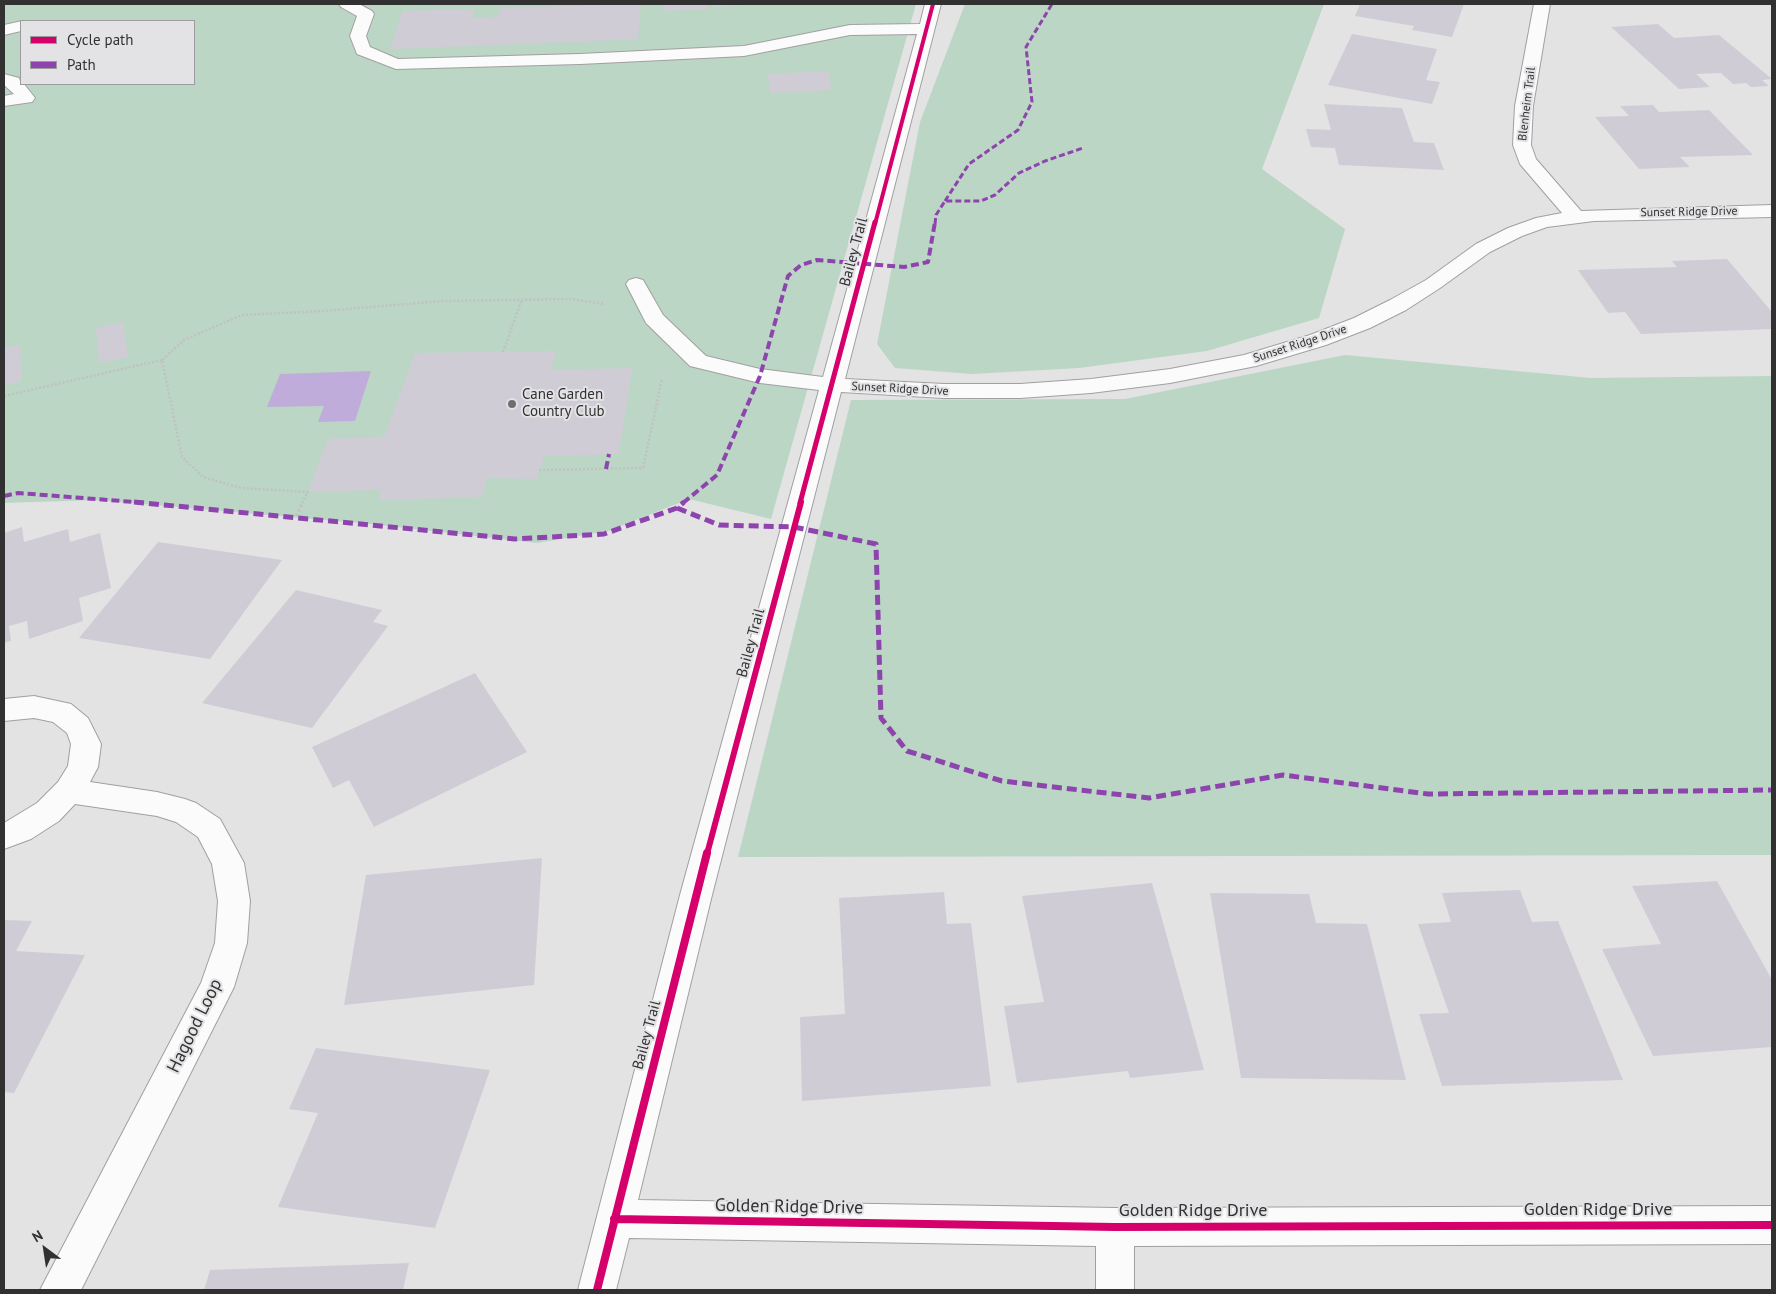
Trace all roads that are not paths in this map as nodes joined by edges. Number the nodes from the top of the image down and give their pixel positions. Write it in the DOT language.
graph roads {
  1 [pos="347,4"];
  2 [pos="1542,4"];
  3 [pos="930,16"];
  4 [pos="20,26"];
  5 [pos="4,30"];
  6 [pos="4,79"];
  7 [pos="4,101"];
  8 [pos="1772,212"];
  9 [pos="1576,217"];
  10 [pos="636,284"];
  11 [pos="832,385"];
  12 [pos="4,710"];
  13 [pos="69,791"];
  14 [pos="4,836"];
  15 [pos="614,1219"];
  16 [pos="1772,1225"];
  17 [pos="1115,1227"];
  18 [pos="60,1290"];
  19 [pos="597,1290"];
  20 [pos="1114,1290"];
  1 -- 3 [label="street"];
  2 -- 9 [label="street, Blenheim Trail"];
  3 -- 11 [label="street, Bailey Trail"];
  4 -- 5 [label="street"];
  6 -- 7 [label="street"];
  8 -- 9 [label="street, Sunset Ridge Drive"];
  9 -- 11 [label="street, Sunset Ridge Drive"];
  10 -- 11 [label="street, Sunset Ridge Drive"];
  11 -- 15 [label="street, Bailey Trail"];
  12 -- 13 [label="street"];
  13 -- 14 [label="street"];
  13 -- 18 [label="street, Hagood Loop"];
  15 -- 17 [label="street, Golden Ridge Drive"];
  15 -- 19 [label="street, Bailey Trail"];
  16 -- 17 [label="street, Golden Ridge Drive"];
  17 -- 20 [label="street"];
}
